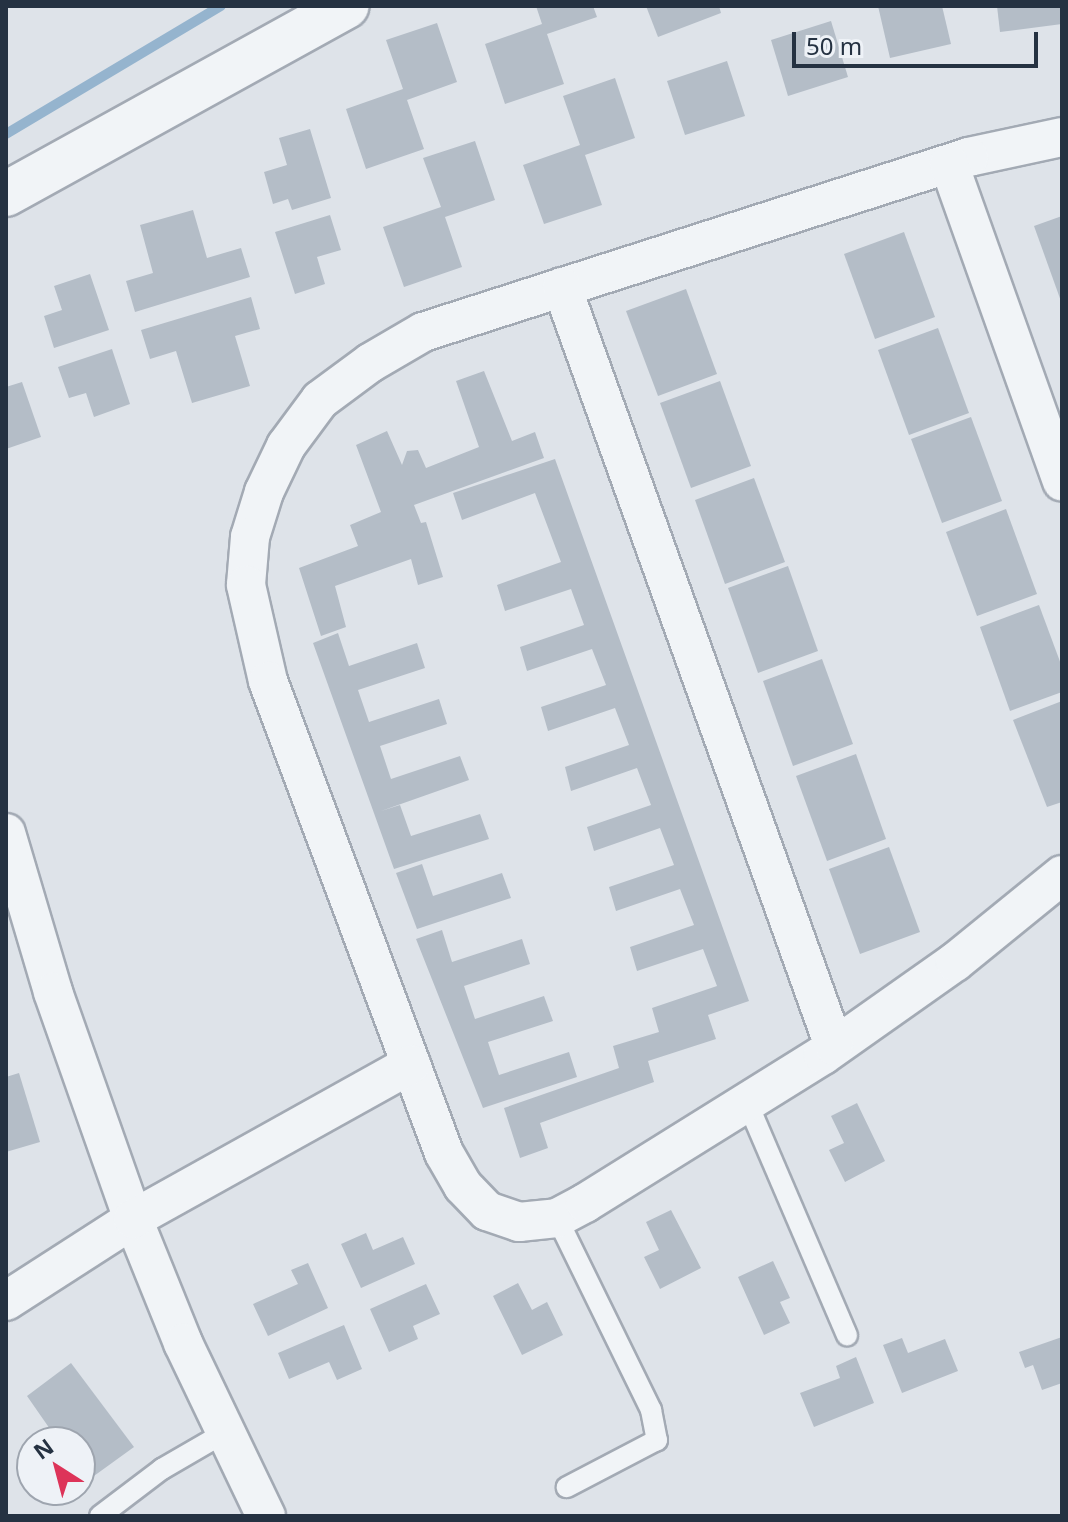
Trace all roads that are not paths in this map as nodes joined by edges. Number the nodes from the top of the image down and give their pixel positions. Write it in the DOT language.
graph roads {
  1 [pos="346,6"];
  2 [pos="1062,137"];
  3 [pos="949,164"];
  4 [pos="6,194"];
  5 [pos="562,287"];
  6 [pos="1062,481"];
  7 [pos="6,833"];
  8 [pos="1062,875"];
  9 [pos="834,1046"];
  10 [pos="411,1064"];
  11 [pos="747,1102"];
  12 [pos="557,1218"];
  13 [pos="133,1219"];
  14 [pos="6,1301"];
  15 [pos="847,1335"];
  16 [pos="224,1433"];
  17 [pos="567,1487"];
  18 [pos="100,1516"];
  19 [pos="266,1516"];
  1 -- 4 [label="street"];
  2 -- 3 [label="street"];
  3 -- 5 [label="street"];
  3 -- 6 [label="street"];
  5 -- 9 [label="street"];
  5 -- 10 [label="street"];
  7 -- 13 [label="street"];
  8 -- 9 [label="street"];
  9 -- 11 [label="street"];
  10 -- 12 [label="street"];
  10 -- 13 [label="street"];
  11 -- 12 [label="street"];
  11 -- 15 [label="lane"];
  12 -- 17 [label="lane"];
  13 -- 14 [label="street"];
  13 -- 16 [label="street"];
  16 -- 18 [label="lane"];
  16 -- 19 [label="street"];
}
